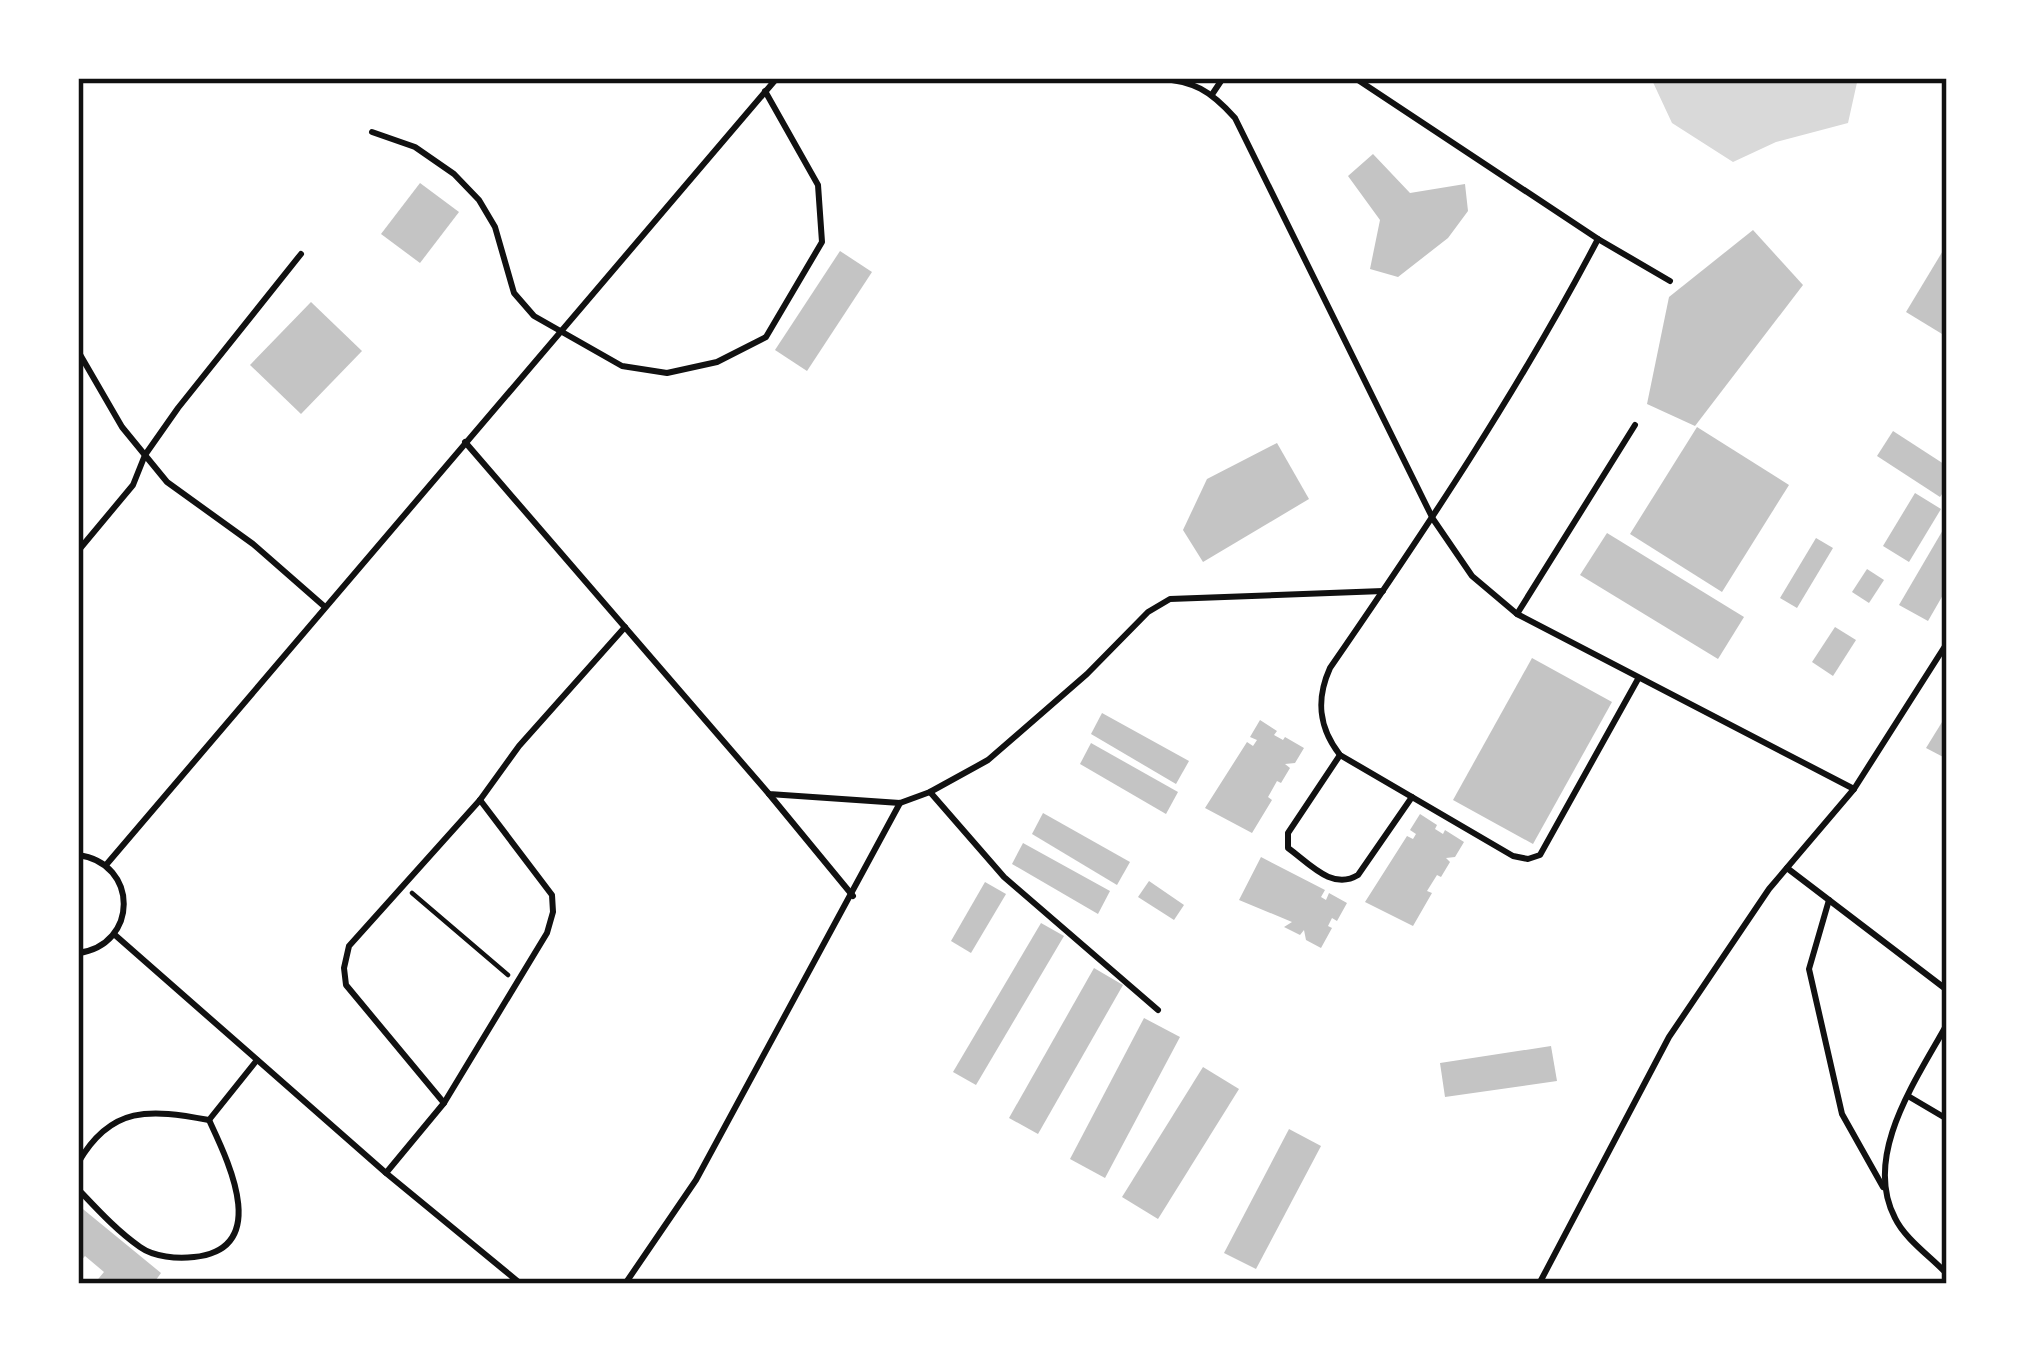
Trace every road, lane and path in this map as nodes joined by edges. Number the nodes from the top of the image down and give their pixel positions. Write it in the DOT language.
graph roads {
  1 [pos="777,78"];
  2 [pos="1156,78"];
  3 [pos="1223,78"];
  4 [pos="1355,78"];
  5 [pos="765,91"];
  6 [pos="1213,93"];
  7 [pos="373,132"];
  8 [pos="1598,239"];
  9 [pos="301,254"];
  10 [pos="1670,281"];
  11 [pos="561,330"];
  12 [pos="78,351"];
  13 [pos="1635,425"];
  14 [pos="465,442"];
  15 [pos="145,454"];
  16 [pos="1433,519"];
  17 [pos="78,551"];
  18 [pos="1383,591"];
  19 [pos="325,608"];
  20 [pos="1517,614"];
  21 [pos="625,627"];
  22 [pos="1947,643"];
  23 [pos="1638,679"];
  24 [pos="1340,755"];
  25 [pos="1854,789"];
  26 [pos="930,792"];
  27 [pos="769,794"];
  28 [pos="1412,797"];
  29 [pos="480,800"];
  30 [pos="900,803"];
  31 [pos="78,855"];
  32 [pos="106,865"];
  33 [pos="1787,868"];
  34 [pos="403,885"];
  35 [pos="853,896"];
  36 [pos="1829,900"];
  37 [pos="115,934"];
  38 [pos="78,953"];
  39 [pos="516,983"];
  40 [pos="1947,990"];
  41 [pos="1158,1010"];
  42 [pos="1947,1024"];
  43 [pos="257,1060"];
  44 [pos="1908,1096"];
  45 [pos="444,1103"];
  46 [pos="1947,1119"];
  47 [pos="209,1120"];
  48 [pos="78,1163"];
  49 [pos="386,1173"];
  50 [pos="1883,1187"];
  51 [pos="78,1189"];
  52 [pos="1947,1274"];
  53 [pos="521,1284"];
  54 [pos="625,1284"];
  55 [pos="1540,1284"];
  1 -- 5 [label="lane"];
  2 -- 6 [label="lane"];
  3 -- 6 [label="lane"];
  4 -- 8 [label="lane"];
  5 -- 11 [label="lane"];
  5 -- 11 [label="lane"];
  6 -- 16 [label="lane"];
  7 -- 11 [label="lane"];
  8 -- 10 [label="lane"];
  8 -- 16 [label="lane"];
  9 -- 15 [label="lane"];
  11 -- 14 [label="lane"];
  12 -- 15 [label="lane"];
  13 -- 20 [label="lane"];
  14 -- 19 [label="lane"];
  14 -- 21 [label="lane"];
  15 -- 17 [label="lane"];
  15 -- 19 [label="lane"];
  16 -- 18 [label="lane"];
  16 -- 20 [label="lane"];
  18 -- 24 [label="lane"];
  18 -- 26 [label="lane"];
  19 -- 32 [label="lane"];
  20 -- 23 [label="lane"];
  21 -- 27 [label="lane"];
  21 -- 29 [label="lane"];
  22 -- 25 [label="lane"];
  23 -- 25 [label="lane"];
  23 -- 28 [label="lane"];
  24 -- 28 [label="lane"];
  24 -- 28 [label="lane"];
  25 -- 33 [label="lane"];
  26 -- 30 [label="lane"];
  26 -- 41 [label="lane"];
  27 -- 30 [label="lane"];
  27 -- 35 [label="lane"];
  29 -- 34 [label="lane"];
  29 -- 39 [label="lane"];
  30 -- 35 [label="lane"];
  31 -- 32 [label="lane"];
  32 -- 37 [label="lane"];
  33 -- 36 [label="lane"];
  33 -- 55 [label="lane"];
  34 -- 39 [label="path"];
  34 -- 45 [label="lane"];
  35 -- 54 [label="lane"];
  36 -- 40 [label="lane"];
  36 -- 50 [label="lane"];
  37 -- 38 [label="lane"];
  37 -- 43 [label="lane"];
  39 -- 45 [label="lane"];
  42 -- 44 [label="lane"];
  43 -- 47 [label="lane"];
  43 -- 49 [label="lane"];
  44 -- 46 [label="lane"];
  44 -- 50 [label="lane"];
  45 -- 49 [label="lane"];
  47 -- 48 [label="lane"];
  47 -- 51 [label="lane"];
  49 -- 53 [label="lane"];
  50 -- 52 [label="lane"];
}
